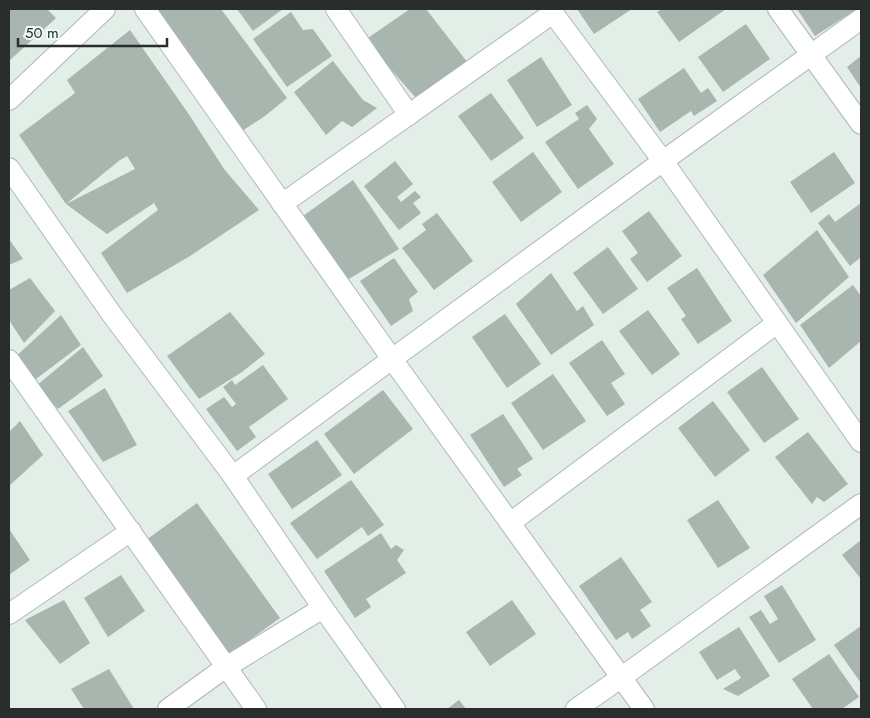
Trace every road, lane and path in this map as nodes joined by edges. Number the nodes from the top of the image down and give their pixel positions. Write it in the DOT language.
graph roads {
  1 [pos="105,9"];
  2 [pos="145,9"];
  3 [pos="336,9"];
  4 [pos="778,9"];
  5 [pos="552,11"];
  6 [pos="861,19"];
  7 [pos="812,55"];
  8 [pos="9,100"];
  9 [pos="408,115"];
  10 [pos="861,124"];
  11 [pos="663,161"];
  12 [pos="9,168"];
  13 [pos="282,204"];
  14 [pos="777,323"];
  15 [pos="392,358"];
  16 [pos="9,360"];
  17 [pos="15,382"];
  18 [pos="861,442"];
  19 [pos="233,476"];
  20 [pos="861,504"];
  21 [pos="510,523"];
  22 [pos="131,531"];
  23 [pos="323,608"];
  24 [pos="9,614"];
  25 [pos="226,667"];
  26 [pos="622,677"];
  27 [pos="168,709"];
  28 [pos="256,709"];
  29 [pos="395,709"];
  30 [pos="576,709"];
  31 [pos="644,709"];
  1 -- 8 [label="street"];
  2 -- 13 [label="street"];
  3 -- 9 [label="street"];
  4 -- 7 [label="street"];
  5 -- 9 [label="street"];
  5 -- 11 [label="street"];
  6 -- 7 [label="street"];
  7 -- 10 [label="street"];
  7 -- 11 [label="street"];
  9 -- 13 [label="street"];
  11 -- 14 [label="street"];
  11 -- 15 [label="street"];
  12 -- 19 [label="street"];
  13 -- 15 [label="street"];
  14 -- 18 [label="street"];
  14 -- 21 [label="street"];
  15 -- 19 [label="street"];
  15 -- 21 [label="street"];
  16 -- 17 [label="street"];
  17 -- 22 [label="street"];
  19 -- 23 [label="street"];
  20 -- 26 [label="street"];
  21 -- 26 [label="street"];
  22 -- 24 [label="street"];
  22 -- 25 [label="street"];
  23 -- 25 [label="street"];
  23 -- 29 [label="street"];
  25 -- 27 [label="street"];
  25 -- 28 [label="street"];
  26 -- 30 [label="street"];
  26 -- 31 [label="street"];
}
